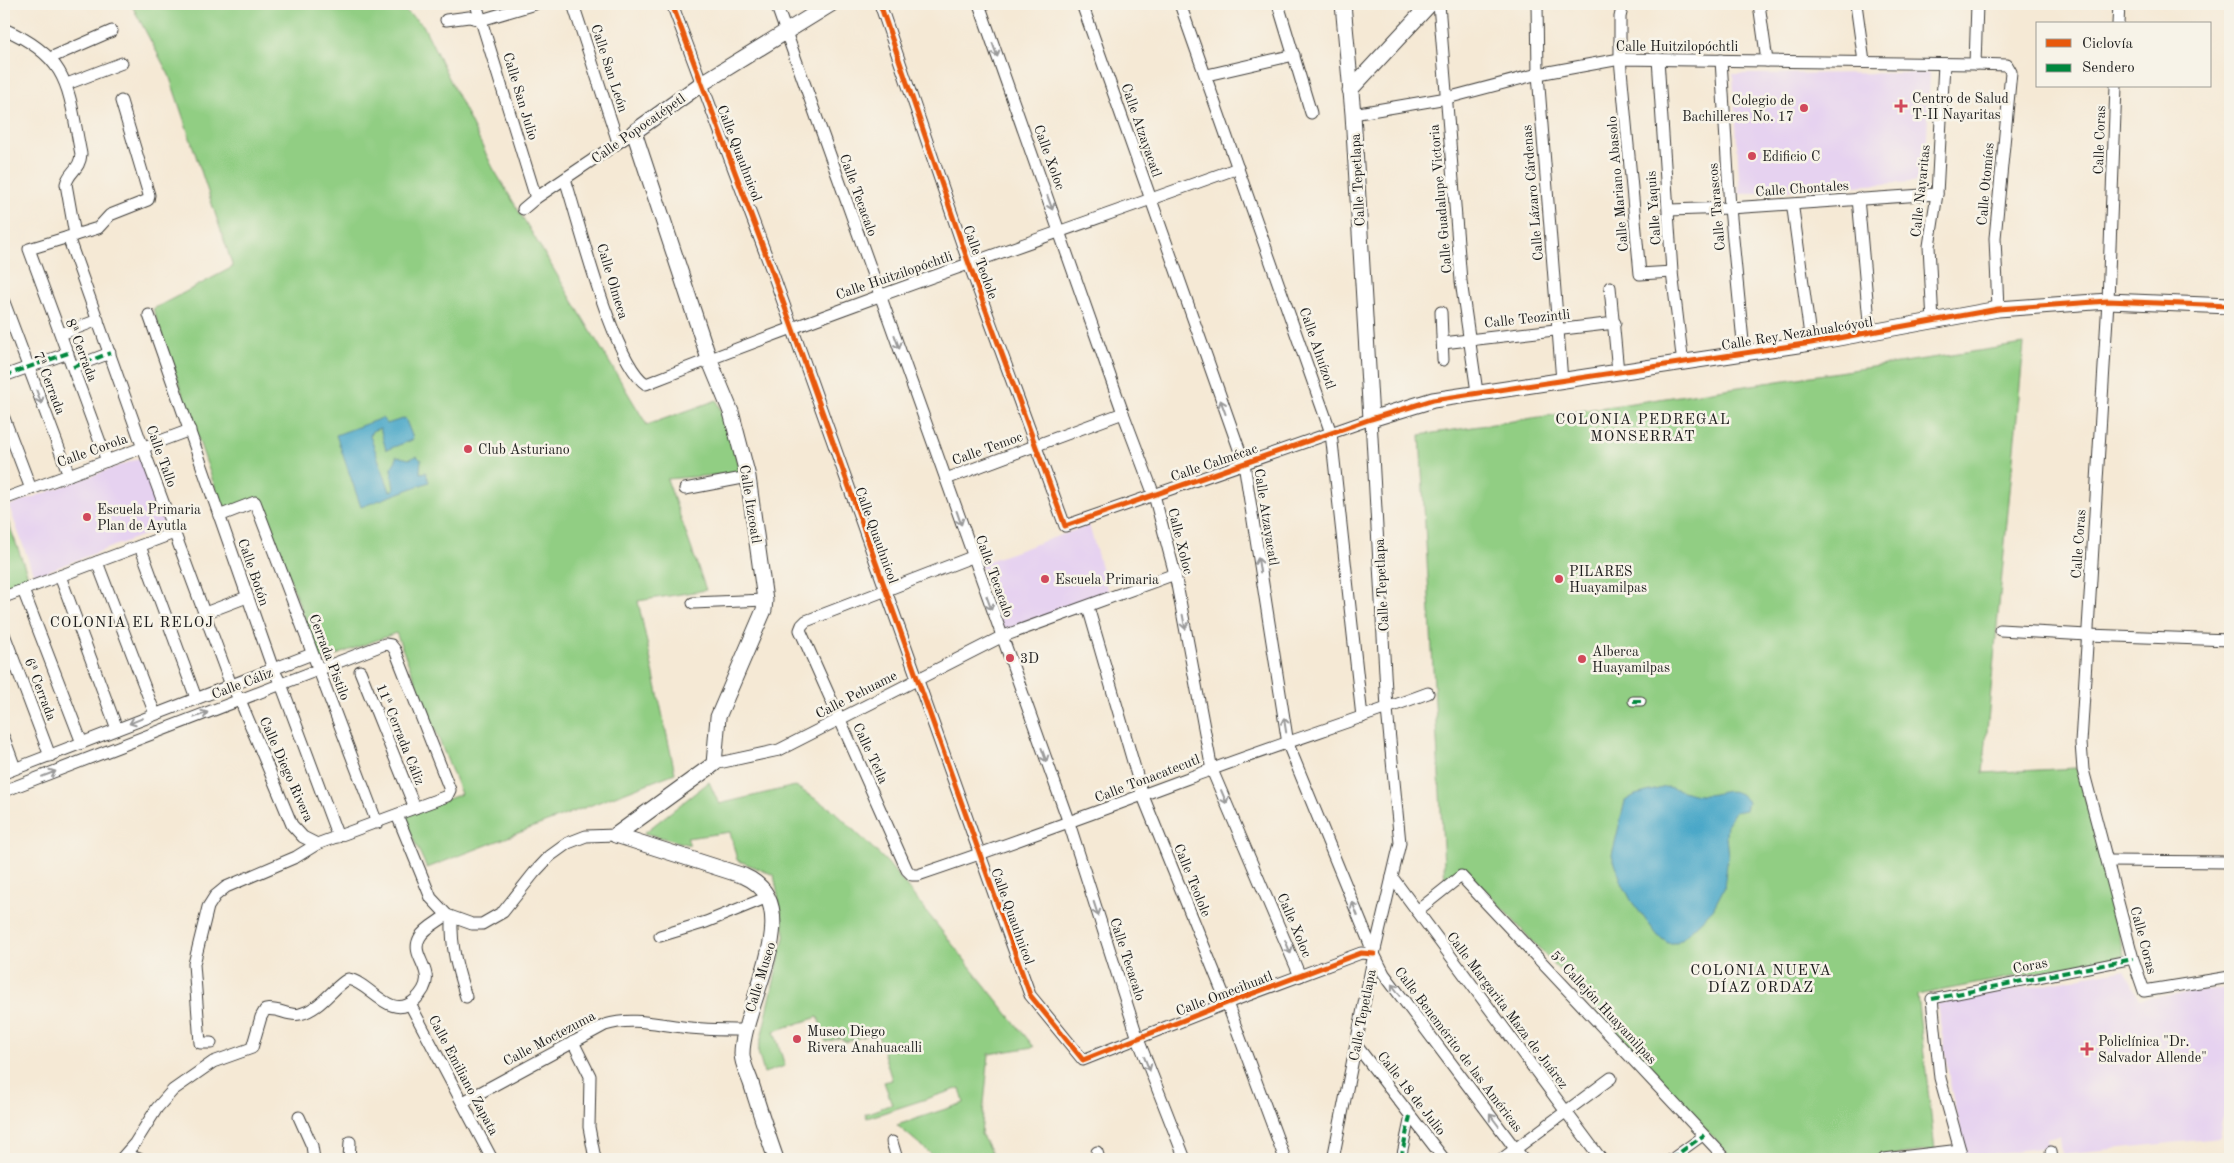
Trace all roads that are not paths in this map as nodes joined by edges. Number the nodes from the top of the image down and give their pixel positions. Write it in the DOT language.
graph roads {
  1 [pos="476,4"];
  2 [pos="535,4"];
  3 [pos="573,4"];
  4 [pos="672,4"];
  5 [pos="776,4"];
  6 [pos="831,4"];
  7 [pos="880,4"];
  8 [pos="979,4"];
  9 [pos="1082,4"];
  10 [pos="1180,4"];
  11 [pos="1278,4"];
  12 [pos="1343,4"];
  13 [pos="1430,4"];
  14 [pos="1439,4"];
  15 [pos="1537,4"];
  16 [pos="1622,4"];
  17 [pos="1759,4"];
  18 [pos="1856,4"];
  19 [pos="1977,4"];
  20 [pos="2119,4"];
  21 [pos="446,20"];
  22 [pos="481,20"];
  23 [pos="2118,22"];
  24 [pos="4,29"];
  25 [pos="112,31"];
  26 [pos="784,31"];
  27 [pos="1294,55"];
  28 [pos="50,58"];
  29 [pos="1620,59"];
  30 [pos="1658,59"];
  31 [pos="1721,60"];
  32 [pos="1767,61"];
  33 [pos="122,62"];
  34 [pos="1864,62"];
  35 [pos="1944,64"];
  36 [pos="1975,64"];
  37 [pos="1538,74"];
  38 [pos="1207,75"];
  39 [pos="67,84"];
  40 [pos="701,84"];
  41 [pos="2116,88"];
  42 [pos="1350,90"];
  43 [pos="1447,98"];
  44 [pos="121,101"];
  45 [pos="1311,113"];
  46 [pos="1353,114"];
  47 [pos="634,132"];
  48 [pos="618,142"];
  49 [pos="1238,168"];
  50 [pos="565,179"];
  51 [pos="1937,194"];
  52 [pos="536,198"];
  53 [pos="1858,198"];
  54 [pos="1150,200"];
  55 [pos="1730,208"];
  56 [pos="523,209"];
  57 [pos="1793,209"];
  58 [pos="1669,210"];
  59 [pos="1061,233"];
  60 [pos="71,236"];
  61 [pos="969,264"];
  62 [pos="1672,272"];
  63 [pos="1610,287"];
  64 [pos="880,296"];
  65 [pos="2108,301"];
  66 [pos="4,302"];
  67 [pos="2230,306"];
  68 [pos="1998,309"];
  69 [pos="1441,312"];
  70 [pos="149,315"];
  71 [pos="98,320"];
  72 [pos="1933,322"];
  73 [pos="1615,323"];
  74 [pos="791,327"];
  75 [pos="1558,330"];
  76 [pos="1870,333"];
  77 [pos="60,334"];
  78 [pos="1470,340"];
  79 [pos="1811,342"];
  80 [pos="1443,343"];
  81 [pos="1744,352"];
  82 [pos="68,353"];
  83 [pos="110,353"];
  84 [pos="709,359"];
  85 [pos="1682,359"];
  86 [pos="1443,360"];
  87 [pos="27,367"];
  88 [pos="73,367"];
  89 [pos="1618,372"];
  90 [pos="4,376"];
  91 [pos="1562,381"];
  92 [pos="646,384"];
  93 [pos="1477,392"];
  94 [pos="1123,413"];
  95 [pos="4,418"];
  96 [pos="1370,419"];
  97 [pos="190,430"];
  98 [pos="1331,433"];
  99 [pos="1036,446"];
  100 [pos="143,448"];
  101 [pos="107,461"];
  102 [pos="1244,463"];
  103 [pos="69,475"];
  104 [pos="748,476"];
  105 [pos="946,479"];
  106 [pos="31,488"];
  107 [pos="685,489"];
  108 [pos="1154,495"];
  109 [pos="4,499"];
  110 [pos="219,516"];
  111 [pos="1065,526"];
  112 [pos="174,533"];
  113 [pos="140,546"];
  114 [pos="972,557"];
  115 [pos="97,562"];
  116 [pos="1175,574"];
  117 [pos="60,576"];
  118 [pos="23,590"];
  119 [pos="885,591"];
  120 [pos="4,597"];
  121 [pos="247,597"];
  122 [pos="765,600"];
  123 [pos="693,603"];
  124 [pos="1088,607"];
  125 [pos="205,614"];
  126 [pos="2000,630"];
  127 [pos="4,634"];
  128 [pos="2087,635"];
  129 [pos="1001,637"];
  130 [pos="2230,640"];
  131 [pos="312,654"];
  132 [pos="272,669"];
  133 [pos="318,670"];
  134 [pos="360,671"];
  135 [pos="918,680"];
  136 [pos="281,684"];
  137 [pos="231,685"];
  138 [pos="1428,693"];
  139 [pos="196,698"];
  140 [pos="240,700"];
  141 [pos="1386,709"];
  142 [pos="155,714"];
  143 [pos="1362,717"];
  144 [pos="839,720"];
  145 [pos="117,729"];
  146 [pos="99,736"];
  147 [pos="4,738"];
  148 [pos="82,743"];
  149 [pos="1288,744"];
  150 [pos="104,752"];
  151 [pos="50,756"];
  152 [pos="714,764"];
  153 [pos="15,768"];
  154 [pos="1212,770"];
  155 [pos="4,773"];
  156 [pos="4,791"];
  157 [pos="1143,796"];
  158 [pos="415,808"];
  159 [pos="397,815"];
  160 [pos="377,822"];
  161 [pos="1069,823"];
  162 [pos="616,835"];
  163 [pos="338,837"];
  164 [pos="317,844"];
  165 [pos="979,855"];
  166 [pos="2108,861"];
  167 [pos="2230,862"];
  168 [pos="918,875"];
  169 [pos="1392,877"];
  170 [pos="768,897"];
  171 [pos="1416,912"];
  172 [pos="449,917"];
  173 [pos="660,936"];
  174 [pos="1374,954"];
  175 [pos="2133,959"];
  176 [pos="1300,976"];
  177 [pos="2230,977"];
  178 [pos="466,997"];
  179 [pos="1932,998"];
  180 [pos="1227,1003"];
  181 [pos="410,1004"];
  182 [pos="744,1030"];
  183 [pos="1138,1038"];
  184 [pos="573,1042"];
  185 [pos="211,1043"];
  186 [pos="1356,1045"];
  187 [pos="1083,1060"];
  188 [pos="1611,1078"];
  189 [pos="463,1102"];
  190 [pos="1565,1111"];
  191 [pos="1410,1116"];
  192 [pos="299,1118"];
  193 [pos="1704,1135"];
  194 [pos="350,1142"];
  195 [pos="892,1142"];
  196 [pos="1515,1149"];
  197 [pos="1960,1155"];
  198 [pos="124,1157"];
  199 [pos="490,1158"];
  200 [pos="138,1159"];
  201 [pos="314,1159"];
  202 [pos="348,1159"];
  203 [pos="595,1159"];
  204 [pos="776,1159"];
  205 [pos="897,1159"];
  206 [pos="1185,1159"];
  207 [pos="1285,1159"];
  208 [pos="1333,1159"];
  209 [pos="1401,1159"];
  210 [pos="1444,1159"];
  211 [pos="1502,1159"];
  212 [pos="1523,1159"];
  213 [pos="1601,1159"];
  214 [pos="1671,1159"];
  215 [pos="1726,1159"];
  216 [pos="1884,1159"];
  1 -- 22 [label="street, Calle San Julio"];
  2 -- 22 [label="street"];
  3 -- 48 [label="street, Calle San León"];
  4 -- 40 [label="street, Calle Quauhnicol"];
  5 -- 26 [label="street, Calle Tecacalo"];
  6 -- 26 [label="street, Calle Popocatépetl"];
  7 -- 61 [label="street, Calle Teolole"];
  8 -- 59 [label="street, Calle Xoloc, one-way"];
  9 -- 54 [label="street, Calle Atzayacatl"];
  10 -- 38 [label="street, Calle Ahuízotl"];
  11 -- 27 [label="street"];
  12 -- 42 [label="street, Calle Tepetlapa"];
  13 -- 42 [label="street"];
  14 -- 43 [label="street, Calle Guadalupe Victoria"];
  15 -- 37 [label="street, Calle Lázaro Cárdenas"];
  16 -- 29 [label="street"];
  17 -- 32 [label="street"];
  18 -- 34 [label="street"];
  19 -- 36 [label="street"];
  20 -- 23 [label="street"];
  21 -- 22 [label="street"];
  22 -- 52 [label="street, Calle San Julio"];
  24 -- 28 [label="street"];
  25 -- 28 [label="street"];
  26 -- 40 [label="street, Calle Popocatépetl"];
  26 -- 64 [label="street, Calle Tecacalo"];
  27 -- 38 [label="street"];
  27 -- 45 [label="street"];
  28 -- 39 [label="street"];
  29 -- 30 [label="street, Calle Huitzilopóchtli"];
  29 -- 37 [label="street, Calle Huitzilopóchtli"];
  29 -- 62 [label="street, Calle Mariano Abasolo"];
  30 -- 31 [label="street, Calle Huitzilopóchtli"];
  30 -- 58 [label="street, Calle Yaquis"];
  31 -- 32 [label="street, Calle Huitzilopóchtli"];
  31 -- 55 [label="street, Calle Tarascos"];
  32 -- 34 [label="street, Calle Huitzilopóchtli"];
  33 -- 39 [label="street"];
  34 -- 35 [label="street, Calle Huitzilopóchtli"];
  35 -- 36 [label="street, Calle Huitzilopóchtli"];
  35 -- 51 [label="street, Calle Nayaritas"];
  36 -- 68 [label="street, Calle Otomíes"];
  37 -- 43 [label="street, Calle Huitzilopóchtli"];
  37 -- 75 [label="street, Calle Lázaro Cárdenas"];
  38 -- 49 [label="street, Calle Ahuízotl"];
  39 -- 60 [label="street, Calle Tallo"];
  40 -- 47 [label="street, Calle Popocatépetl"];
  40 -- 74 [label="street, Calle Quauhnicol"];
  41 -- 65 [label="street, Calle Coras"];
  42 -- 46 [label="street, Calle Tepetlapa"];
  43 -- 46 [label="street, Calle Huitzilopóchtli"];
  43 -- 78 [label="street, Calle Guadalupe Victoria"];
  44 -- 60 [label="street"];
  46 -- 96 [label="street, Calle Tepetlapa"];
  47 -- 48 [label="street, Calle Popocatépetl"];
  47 -- 84 [label="street, Calle Itzcoatl"];
  48 -- 50 [label="street, Calle Popocatépetl"];
  49 -- 54 [label="street, Calle Huitzilopóchtli"];
  49 -- 98 [label="street, Calle Ahuízotl"];
  50 -- 52 [label="street, Calle Popocatépetl"];
  50 -- 92 [label="street, Calle Olmeca"];
  51 -- 53 [label="street, Calle Chontales"];
  51 -- 72 [label="street, Calle Nayaritas"];
  52 -- 56 [label="street, Calle Popocatépetl"];
  53 -- 55 [label="street, Calle Chontales"];
  53 -- 76 [label="street"];
  54 -- 59 [label="street, Calle Huitzilopóchtli"];
  102 -- 54 [label="street, Calle Atzayacatl, one-way"];
  55 -- 58 [label="street, Calle Chontales"];
  55 -- 81 [label="street, Calle Tarascos"];
  57 -- 79 [label="street"];
  58 -- 62 [label="street, Calle Yaquis"];
  59 -- 61 [label="street, Calle Huitzilopóchtli"];
  59 -- 94 [label="street, Calle Xoloc"];
  60 -- 71 [label="street, Calle Tallo"];
  60 -- 77 [label="street, 8ª Cerrada"];
  61 -- 64 [label="street, Calle Huitzilopóchtli"];
  61 -- 99 [label="street, Calle Teolole"];
  62 -- 85 [label="street, Calle Yaquis"];
  63 -- 73 [label="street"];
  64 -- 74 [label="street, Calle Huitzilopóchtli"];
  64 -- 105 [label="street, Calle Tecacalo, one-way"];
  65 -- 67 [label="street, Calle Rey Nezahualcóyotl"];
  65 -- 68 [label="street, Calle Rey Nezahualcóyotl"];
  65 -- 128 [label="street, Calle Coras"];
  66 -- 87 [label="street, 7ª Cerrada"];
  68 -- 72 [label="street, Calle Rey Nezahualcóyotl"];
  69 -- 80 [label="street"];
  70 -- 97 [label="street, Calle Botón"];
  71 -- 77 [label="street"];
  71 -- 83 [label="street, Calle Tallo"];
  72 -- 76 [label="street, Calle Rey Nezahualcóyotl"];
  73 -- 75 [label="street, Calle Teozintli"];
  73 -- 89 [label="street"];
  74 -- 84 [label="street, Calle Huitzilopóchtli"];
  74 -- 119 [label="street, Calle Quauhnicol"];
  75 -- 78 [label="street, Calle Teozintli"];
  75 -- 91 [label="street, Calle Lázaro Cárdenas"];
  76 -- 79 [label="street, Calle Rey Nezahualcóyotl"];
  77 -- 82 [label="street, 8ª Cerrada"];
  78 -- 80 [label="street, Calle Teozintli"];
  78 -- 93 [label="street, Calle Guadalupe Victoria"];
  79 -- 81 [label="street, Calle Rey Nezahualcóyotl"];
  80 -- 86 [label="street"];
  81 -- 85 [label="street, Calle Rey Nezahualcóyotl"];
  82 -- 87 [label="street"];
  82 -- 88 [label="street, 8ª Cerrada"];
  83 -- 88 [label="street"];
  83 -- 100 [label="street, Calle Tallo"];
  84 -- 92 [label="street, Calle Huitzilopóchtli"];
  84 -- 104 [label="street, Calle Itzcoatl"];
  85 -- 89 [label="street, Calle Rey Nezahualcóyotl"];
  87 -- 90 [label="street"];
  87 -- 103 [label="street, 7ª Cerrada, one-way"];
  88 -- 101 [label="street, 8ª Cerrada"];
  89 -- 91 [label="street, Calle Rey Nezahualcóyotl"];
  91 -- 93 [label="street, Calle Rey Nezahualcóyotl"];
  93 -- 96 [label="street, Calle Rey Nezahualcóyotl"];
  94 -- 99 [label="street, Calle Temoc"];
  94 -- 108 [label="street, Calle Xoloc"];
  95 -- 106 [label="street"];
  96 -- 98 [label="street, Calle Calmécac"];
  96 -- 141 [label="street, Calle Tepetlapa"];
  97 -- 100 [label="street, Calle Corola"];
  97 -- 110 [label="street, Calle Botón"];
  98 -- 102 [label="street, Calle Calmécac"];
  98 -- 143 [label="street, Calle Ahuízotl"];
  99 -- 105 [label="street, Calle Temoc"];
  99 -- 111 [label="street, Calle Teolole"];
  100 -- 101 [label="street, Calle Corola"];
  100 -- 112 [label="street, Calle Tallo"];
  101 -- 103 [label="street, Calle Corola"];
  102 -- 108 [label="street, Calle Calmécac"];
  149 -- 102 [label="street, Calle Atzayacatl, one-way"];
  103 -- 106 [label="street, Calle Corola"];
  104 -- 107 [label="street"];
  104 -- 122 [label="street, Calle Itzcoatl"];
  105 -- 114 [label="street, Calle Tecacalo, one-way"];
  106 -- 109 [label="street, Calle Corola"];
  108 -- 111 [label="street, Calle Calmécac"];
  108 -- 116 [label="street, Calle Xoloc"];
  110 -- 121 [label="street, Calle Botón"];
  110 -- 131 [label="street, Cerrada Pistilo"];
  112 -- 113 [label="street"];
  112 -- 125 [label="street, Calle Tallo"];
  113 -- 115 [label="street"];
  113 -- 139 [label="street"];
  114 -- 119 [label="street"];
  114 -- 129 [label="street, Calle Tecacalo, one-way"];
  115 -- 117 [label="street"];
  115 -- 142 [label="street"];
  116 -- 124 [label="street, Calle Pehuame"];
  116 -- 154 [label="street, Calle Xoloc, one-way"];
  117 -- 118 [label="street"];
  117 -- 145 [label="street"];
  118 -- 120 [label="street"];
  118 -- 148 [label="street"];
  119 -- 135 [label="street, Calle Quauhnicol"];
  119 -- 144 [label="street, Calle Tetla"];
  121 -- 125 [label="street"];
  121 -- 132 [label="street, Calle Botón"];
  122 -- 123 [label="street"];
  122 -- 152 [label="street, Calle Itzcoatl"];
  124 -- 129 [label="street, Calle Pehuame"];
  124 -- 157 [label="street, Calle Teolole"];
  125 -- 137 [label="street, Calle Tallo"];
  126 -- 128 [label="street"];
  127 -- 151 [label="street, 6ª Cerrada"];
  128 -- 130 [label="street"];
  128 -- 166 [label="street, Calle Coras"];
  129 -- 135 [label="street, Calle Pehuame"];
  129 -- 161 [label="street, Calle Tecacalo, one-way"];
  131 -- 132 [label="street, Calle Cáliz"];
  131 -- 133 [label="street, Cerrada Pistilo"];
  132 -- 136 [label="street, Calle Botón"];
  132 -- 137 [label="street, Calle Cáliz"];
  133 -- 136 [label="street, Calle Cáliz"];
  133 -- 158 [label="street, Calle Cáliz"];
  133 -- 160 [label="street, Cerrada Pistilo"];
  134 -- 158 [label="street, 11ª Cerrada Cáliz"];
  135 -- 144 [label="street, Calle Pehuame"];
  135 -- 165 [label="street, Calle Quauhnicol"];
  136 -- 140 [label="street, Calle Cáliz"];
  136 -- 163 [label="street, Calle Botón"];
  137 -- 139 [label="street, Calle Cáliz"];
  137 -- 140 [label="street, Calle Diego Rivera"];
  138 -- 141 [label="street, Calle Tonacatecutl"];
  139 -- 142 [label="street, Calle Cáliz"];
  150 -- 140 [label="street, Calle Cáliz, one-way"];
  140 -- 164 [label="street, Calle Diego Rivera"];
  141 -- 143 [label="street, Calle Tonacatecutl"];
  141 -- 169 [label="street, Calle Tepetlapa"];
  142 -- 145 [label="street, Calle Cáliz, one-way"];
  143 -- 149 [label="street, Calle Tonacatecutl"];
  144 -- 152 [label="street, Calle Pehuame"];
  144 -- 168 [label="street, Calle Tetla"];
  145 -- 146 [label="street, Calle Cáliz"];
  146 -- 148 [label="street, Calle Cáliz"];
  146 -- 150 [label="street"];
  147 -- 153 [label="street"];
  148 -- 151 [label="street, Calle Cáliz"];
  149 -- 154 [label="street, Calle Tonacatecutl"];
  174 -- 149 [label="street, Calle Atzayacatl, one-way"];
  156 -- 150 [label="street, Calle Cáliz, one-way"];
  151 -- 153 [label="street, Calle Cáliz"];
  152 -- 162 [label="street"];
  153 -- 155 [label="street, Calle Cáliz"];
  154 -- 157 [label="street, Calle Tonacatecutl"];
  154 -- 176 [label="street, Calle Xoloc, one-way"];
  157 -- 161 [label="street, Calle Tonacatecutl"];
  157 -- 180 [label="street, Calle Teolole"];
  158 -- 159 [label="street"];
  159 -- 160 [label="street"];
  159 -- 172 [label="street"];
  160 -- 163 [label="street"];
  161 -- 165 [label="street, Calle Tonacatecutl"];
  161 -- 183 [label="street, Calle Tecacalo, one-way"];
  162 -- 170 [label="street"];
  162 -- 172 [label="street"];
  163 -- 164 [label="street"];
  164 -- 185 [label="street"];
  165 -- 168 [label="street, Calle Tonacatecutl"];
  165 -- 187 [label="street, Calle Quauhnicol"];
  166 -- 167 [label="street"];
  166 -- 175 [label="street, Calle Coras"];
  169 -- 171 [label="street, Calle Margarita Maza de Juárez"];
  169 -- 174 [label="street, Calle Tepetlapa"];
  170 -- 173 [label="street"];
  170 -- 182 [label="street, Calle Museo"];
  171 -- 190 [label="street, Calle Margarita Maza de Juárez"];
  171 -- 193 [label="street, 5º Callejón Huayamilpas"];
  172 -- 178 [label="street"];
  172 -- 181 [label="street"];
  174 -- 176 [label="street, Calle Omecihuatl"];
  174 -- 186 [label="street, Calle Tepetlapa"];
  196 -- 174 [label="street, Calle Benemérito de las Américas, one-way"];
  175 -- 177 [label="street, Calle Coras"];
  175 -- 179 [label="street, Coras"];
  176 -- 180 [label="street, Calle Omecihuatl"];
  179 -- 197 [label="street"];
  180 -- 183 [label="street, Calle Omecihuatl"];
  180 -- 207 [label="street, Calle Teolole"];
  181 -- 189 [label="street, Calle Emiliano Zapata"];
  181 -- 198 [label="street"];
  182 -- 184 [label="street, Calle Moctezuma"];
  182 -- 204 [label="street, Calle Museo"];
  183 -- 187 [label="street, Calle Omecihuatl"];
  183 -- 206 [label="street, Calle Tecacalo, one-way"];
  184 -- 189 [label="street, Calle Moctezuma"];
  184 -- 203 [label="street"];
  186 -- 191 [label="street, Calle 18 de Julio"];
  186 -- 208 [label="street, Calle Tepetlapa"];
  188 -- 190 [label="street"];
  189 -- 199 [label="street, Calle Emiliano Zapata"];
  190 -- 196 [label="street"];
  190 -- 213 [label="street, Calle Margarita Maza de Juárez"];
  191 -- 209 [label="street"];
  191 -- 210 [label="street, Calle 18 de Julio"];
  192 -- 201 [label="street"];
  193 -- 214 [label="street"];
  193 -- 215 [label="street, 5º Callejón Huayamilpas"];
  194 -- 202 [label="street"];
  195 -- 205 [label="street"];
  196 -- 211 [label="street"];
  196 -- 212 [label="street, Calle Benemérito de las Américas"];
  197 -- 216 [label="street"];
  198 -- 200 [label="street"];
}
